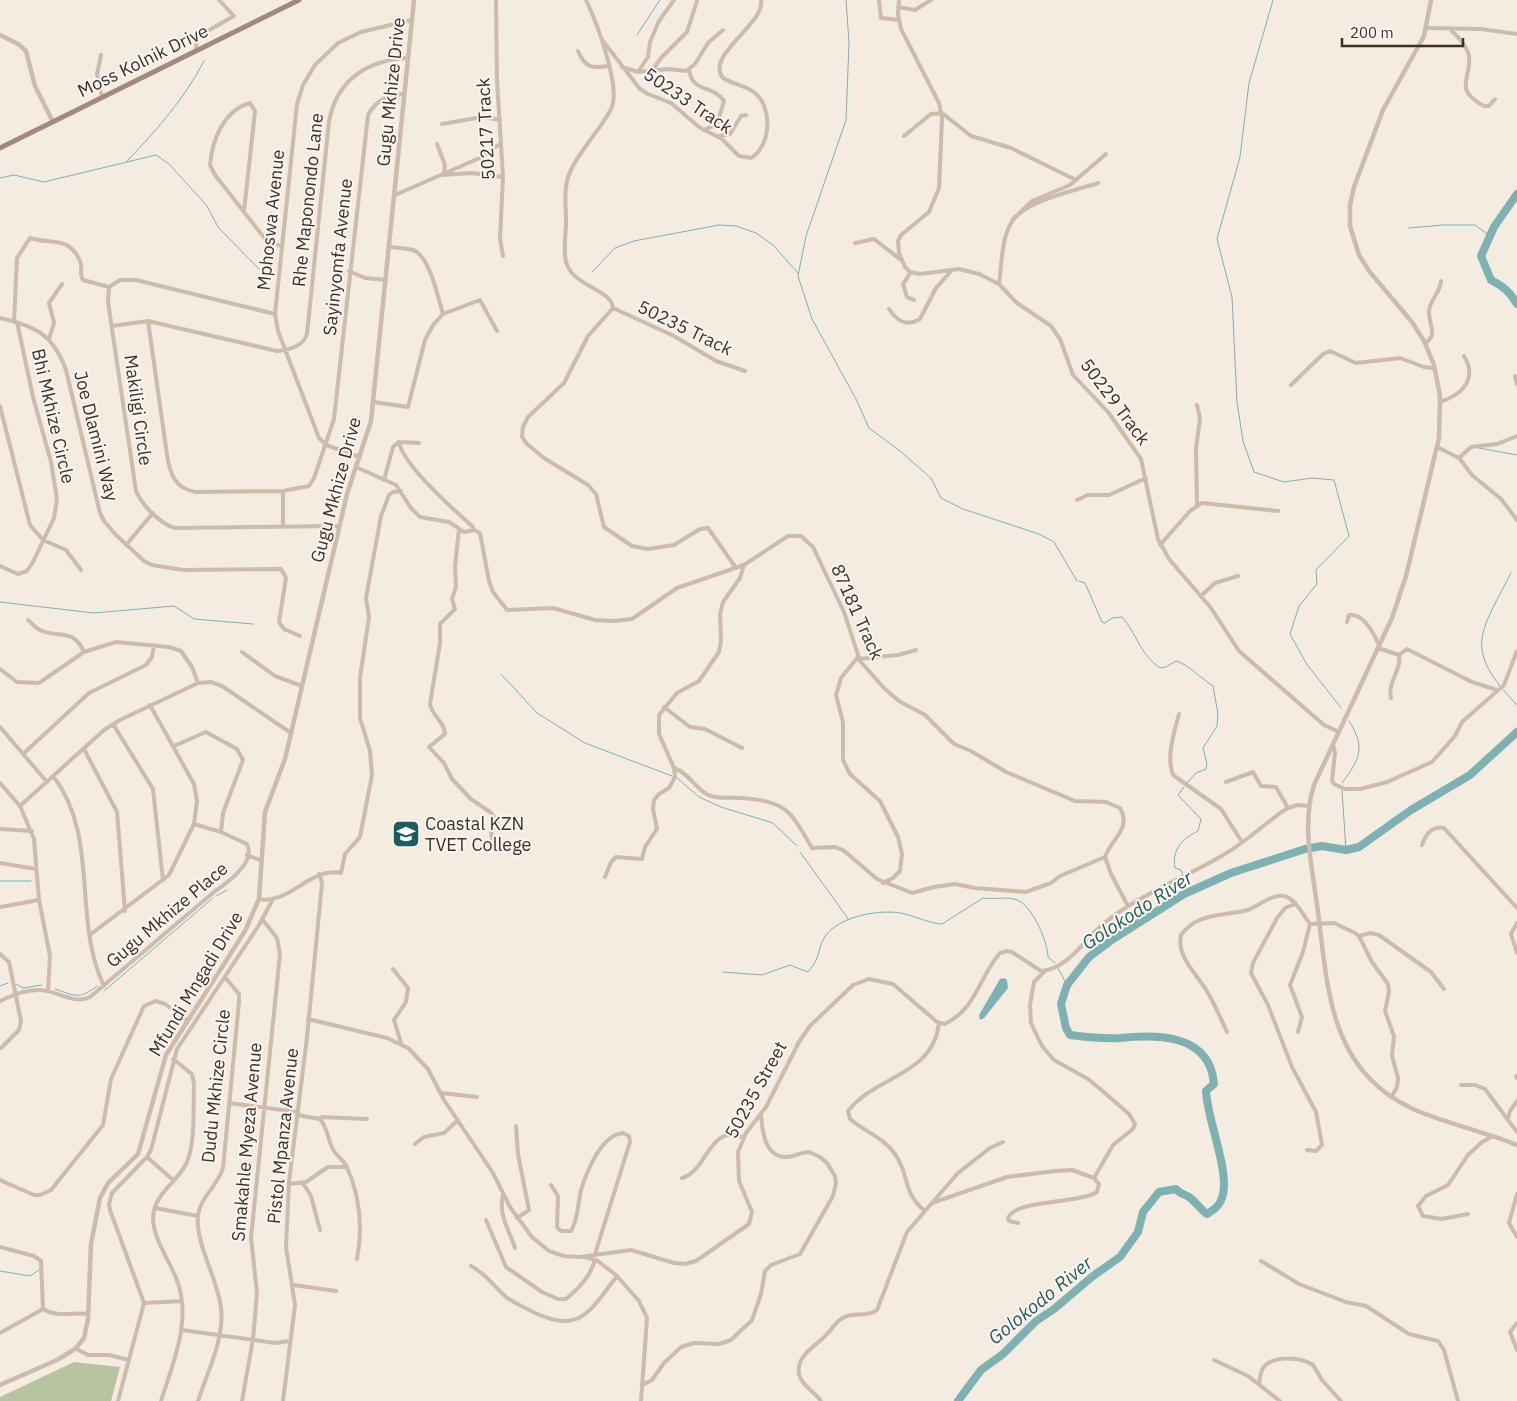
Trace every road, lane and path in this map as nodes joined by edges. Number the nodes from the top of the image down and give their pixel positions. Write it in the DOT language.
graph roads {
  1 [pos="219,0"];
  2 [pos="298,0"];
  3 [pos="414,0"];
  4 [pos="496,0"];
  5 [pos="586,0"];
  6 [pos="674,0"];
  7 [pos="761,0"];
  8 [pos="879,0"];
  9 [pos="899,0"];
  10 [pos="931,0"];
  11 [pos="1431,0"];
  12 [pos="698,1"];
  13 [pos="898,7"];
  14 [pos="412,20"];
  15 [pos="899,20"];
  16 [pos="1427,28"];
  17 [pos="723,30"];
  18 [pos="1451,30"];
  19 [pos="1517,34"];
  20 [pos="0,35"];
  21 [pos="602,39"];
  22 [pos="196,50"];
  23 [pos="578,51"];
  24 [pos="101,56"];
  25 [pos="408,58"];
  26 [pos="608,66"];
  27 [pos="622,67"];
  28 [pos="689,69"];
  29 [pos="638,72"];
  30 [pos="651,72"];
  31 [pos="404,94"];
  32 [pos="102,97"];
  33 [pos="1495,99"];
  34 [pos="942,114"];
  35 [pos="746,115"];
  36 [pos="500,120"];
  37 [pos="52,122"];
  38 [pos="442,124"];
  39 [pos="704,130"];
  40 [pos="718,136"];
  41 [pos="904,136"];
  42 [pos="437,144"];
  43 [pos="500,144"];
  44 [pos="0,148"];
  45 [pos="1106,154"];
  46 [pos="444,172"];
  47 [pos="438,176"];
  48 [pos="503,177"];
  49 [pos="1076,180"];
  50 [pos="1098,183"];
  51 [pos="395,195"];
  52 [pos="244,211"];
  53 [pos="1013,221"];
  54 [pos="855,243"];
  55 [pos="281,246"];
  56 [pos="389,247"];
  57 [pos="503,256"];
  58 [pos="901,260"];
  59 [pos="952,269"];
  60 [pos="350,271"];
  61 [pos="911,272"];
  62 [pos="386,280"];
  63 [pos="1441,282"];
  64 [pos="62,284"];
  65 [pos="999,284"];
  66 [pos="109,287"];
  67 [pos="914,300"];
  68 [pos="613,308"];
  69 [pos="889,309"];
  70 [pos="275,314"];
  71 [pos="443,314"];
  72 [pos="0,318"];
  73 [pos="148,321"];
  74 [pos="15,322"];
  75 [pos="112,326"];
  76 [pos="497,331"];
  77 [pos="48,339"];
  78 [pos="1425,343"];
  79 [pos="57,350"];
  80 [pos="285,350"];
  81 [pos="1464,356"];
  82 [pos="1434,368"];
  83 [pos="745,371"];
  84 [pos="1515,376"];
  85 [pos="1517,384"];
  86 [pos="1291,385"];
  87 [pos="372,402"];
  88 [pos="1440,402"];
  89 [pos="1197,405"];
  90 [pos="0,406"];
  91 [pos="1517,436"];
  92 [pos="399,442"];
  93 [pos="419,443"];
  94 [pos="326,445"];
  95 [pos="1437,446"];
  96 [pos="360,457"];
  97 [pos="1459,458"];
  98 [pos="356,467"];
  99 [pos="1146,478"];
  100 [pos="384,480"];
  101 [pos="283,491"];
  102 [pos="401,491"];
  103 [pos="1077,500"];
  104 [pos="1197,506"];
  105 [pos="1278,511"];
  106 [pos="154,513"];
  107 [pos="1517,520"];
  108 [pos="283,526"];
  109 [pos="339,526"];
  110 [pos="459,528"];
  111 [pos="474,530"];
  112 [pos="43,540"];
  113 [pos="126,545"];
  114 [pos="1160,545"];
  115 [pos="744,565"];
  116 [pos="0,566"];
  117 [pos="736,568"];
  118 [pos="80,570"];
  119 [pos="1238,576"];
  120 [pos="1201,596"];
  121 [pos="28,620"];
  122 [pos="1347,622"];
  123 [pos="300,636"];
  124 [pos="154,645"];
  125 [pos="1378,646"];
  126 [pos="916,650"];
  127 [pos="1517,651"];
  128 [pos="84,652"];
  129 [pos="242,652"];
  130 [pos="1400,655"];
  131 [pos="858,658"];
  132 [pos="0,669"];
  133 [pos="198,683"];
  134 [pos="302,686"];
  135 [pos="1497,690"];
  136 [pos="1391,698"];
  137 [pos="150,706"];
  138 [pos="664,707"];
  139 [pos="1179,714"];
  140 [pos="113,724"];
  141 [pos="0,728"];
  142 [pos="1339,732"];
  143 [pos="290,733"];
  144 [pos="1333,745"];
  145 [pos="174,746"];
  146 [pos="742,748"];
  147 [pos="84,749"];
  148 [pos="23,754"];
  149 [pos="674,768"];
  150 [pos="53,776"];
  151 [pos="47,782"];
  152 [pos="1226,782"];
  153 [pos="0,783"];
  154 [pos="20,806"];
  155 [pos="1309,806"];
  156 [pos="1288,808"];
  157 [pos="194,824"];
  158 [pos="0,829"];
  159 [pos="32,832"];
  160 [pos="221,832"];
  161 [pos="1242,842"];
  162 [pos="1422,845"];
  163 [pos="512,849"];
  164 [pos="247,855"];
  165 [pos="1104,857"];
  166 [pos="262,861"];
  167 [pos="0,863"];
  168 [pos="36,869"];
  169 [pos="319,874"];
  170 [pos="605,877"];
  171 [pos="164,880"];
  172 [pos="883,883"];
  173 [pos="259,899"];
  174 [pos="1508,899"];
  175 [pos="39,900"];
  176 [pos="272,901"];
  177 [pos="1517,902"];
  178 [pos="1295,904"];
  179 [pos="1128,906"];
  180 [pos="0,908"];
  181 [pos="1517,908"];
  182 [pos="125,911"];
  183 [pos="262,919"];
  184 [pos="1320,922"];
  185 [pos="1517,923"];
  186 [pos="1310,924"];
  187 [pos="91,934"];
  188 [pos="1359,936"];
  189 [pos="1517,953"];
  190 [pos="0,954"];
  191 [pos="393,969"];
  192 [pos="1046,970"];
  193 [pos="225,976"];
  194 [pos="104,986"];
  195 [pos="1444,989"];
  196 [pos="48,991"];
  197 [pos="14,994"];
  198 [pos="0,1001"];
  199 [pos="308,1019"];
  200 [pos="187,1020"];
  201 [pos="939,1023"];
  202 [pos="1227,1032"];
  203 [pos="1298,1032"];
  204 [pos="401,1044"];
  205 [pos="1,1048"];
  206 [pos="173,1059"];
  207 [pos="1462,1085"];
  208 [pos="441,1093"];
  209 [pos="1392,1096"];
  210 [pos="477,1097"];
  211 [pos="1517,1101"];
  212 [pos="229,1103"];
  213 [pos="263,1108"];
  214 [pos="298,1114"];
  215 [pos="760,1114"];
  216 [pos="320,1119"];
  217 [pos="367,1119"];
  218 [pos="1508,1119"];
  219 [pos="458,1120"];
  220 [pos="516,1126"];
  221 [pos="1517,1132"];
  222 [pos="1493,1136"];
  223 [pos="744,1138"];
  224 [pos="1003,1142"];
  225 [pos="415,1144"];
  226 [pos="1517,1145"];
  227 [pos="1307,1150"];
  228 [pos="147,1157"];
  229 [pos="346,1167"];
  230 [pos="682,1178"];
  231 [pos="1094,1178"];
  232 [pos="0,1180"];
  233 [pos="173,1180"];
  234 [pos="289,1184"];
  235 [pos="303,1184"];
  236 [pos="550,1185"];
  237 [pos="1517,1194"];
  238 [pos="503,1195"];
  239 [pos="932,1203"];
  240 [pos="155,1208"];
  241 [pos="925,1211"];
  242 [pos="1468,1214"];
  243 [pos="198,1216"];
  244 [pos="517,1218"];
  245 [pos="486,1220"];
  246 [pos="1018,1223"];
  247 [pos="320,1230"];
  248 [pos="1517,1237"];
  249 [pos="0,1247"];
  250 [pos="515,1248"];
  251 [pos="594,1254"];
  252 [pos="583,1256"];
  253 [pos="357,1259"];
  254 [pos="595,1260"];
  255 [pos="1261,1261"];
  256 [pos="471,1266"];
  257 [pos="617,1276"];
  258 [pos="293,1285"];
  259 [pos="336,1291"];
  260 [pos="182,1301"];
  261 [pos="144,1304"];
  262 [pos="43,1309"];
  263 [pos="88,1314"];
  264 [pos="1517,1323"];
  265 [pos="182,1330"];
  266 [pos="0,1333"];
  267 [pos="218,1336"];
  268 [pos="253,1339"];
  269 [pos="290,1341"];
  270 [pos="75,1348"];
  271 [pos="1517,1350"];
  272 [pos="129,1360"];
  273 [pos="1214,1360"];
  274 [pos="1259,1384"];
  275 [pos="0,1385"];
  276 [pos="642,1386"];
  277 [pos="118,1401"];
  278 [pos="161,1401"];
  279 [pos="198,1401"];
  280 [pos="242,1401"];
  281 [pos="283,1401"];
  282 [pos="641,1401"];
  283 [pos="821,1401"];
  284 [pos="1280,1401"];
  285 [pos="1342,1401"];
  286 [pos="1458,1401"];
  1 -- 22 [label="street"];
  2 -- 22 [label="main road, Moss Kolnik Drive"];
  3 -- 14 [label="street, Gugu Mkhize Drive"];
  4 -- 36 [label="street, 50217 Track"];
  5 -- 21 [label="street"];
  6 -- 29 [label="street"];
  7 -- 40 [label="street, 50233 Track"];
  8 -- 15 [label="street"];
  9 -- 13 [label="street"];
  10 -- 13 [label="street"];
  11 -- 16 [label="street"];
  12 -- 30 [label="street"];
  13 -- 15 [label="street"];
  14 -- 25 [label="street, Gugu Mkhize Drive"];
  14 -- 55 [label="street, Mphoswa Avenue"];
  15 -- 34 [label="street"];
  16 -- 18 [label="street"];
  16 -- 78 [label="street"];
  17 -- 28 [label="street"];
  18 -- 19 [label="street"];
  18 -- 33 [label="street"];
  20 -- 37 [label="street"];
  21 -- 26 [label="street, 50235 Track"];
  21 -- 27 [label="street, 50233 Track"];
  22 -- 32 [label="main road, Moss Kolnik Drive"];
  23 -- 26 [label="street"];
  24 -- 32 [label="street"];
  25 -- 31 [label="street, Gugu Mkhize Drive"];
  25 -- 80 [label="street, Rhe Maponondo Lane"];
  26 -- 68 [label="street, 50235 Track"];
  27 -- 29 [label="street"];
  27 -- 39 [label="street, 50233 Track"];
  28 -- 30 [label="street"];
  28 -- 39 [label="street"];
  29 -- 30 [label="street"];
  31 -- 51 [label="street, Gugu Mkhize Drive"];
  31 -- 60 [label="street, Sayinyomfa Avenue"];
  32 -- 37 [label="main road, Moss Kolnik Drive"];
  34 -- 41 [label="street"];
  34 -- 49 [label="street"];
  34 -- 58 [label="street"];
  35 -- 40 [label="street"];
  36 -- 38 [label="street"];
  36 -- 43 [label="street, 50217 Track"];
  37 -- 44 [label="main road, Moss Kolnik Drive"];
  39 -- 40 [label="street, 50233 Track"];
  42 -- 46 [label="street"];
  43 -- 46 [label="street"];
  43 -- 48 [label="street, 50217 Track"];
  45 -- 49 [label="street"];
  46 -- 47 [label="street"];
  47 -- 48 [label="street"];
  47 -- 51 [label="street"];
  48 -- 57 [label="street, 50217 Track"];
  49 -- 53 [label="street"];
  50 -- 53 [label="street"];
  51 -- 56 [label="street, Gugu Mkhize Drive"];
  52 -- 52 [label="street"];
  52 -- 55 [label="street"];
  53 -- 65 [label="street"];
  54 -- 58 [label="street"];
  55 -- 70 [label="street, Mphoswa Avenue"];
  56 -- 62 [label="street, Gugu Mkhize Drive"];
  56 -- 71 [label="street"];
  58 -- 61 [label="street"];
  59 -- 61 [label="street, 50229 Track"];
  59 -- 65 [label="street, 50229 Track"];
  59 -- 69 [label="street"];
  60 -- 62 [label="street"];
  60 -- 94 [label="street, Sayinyomfa Avenue"];
  61 -- 67 [label="street"];
  62 -- 87 [label="street, Gugu Mkhize Drive"];
  63 -- 78 [label="street"];
  64 -- 77 [label="street"];
  65 -- 99 [label="street, 50229 Track"];
  66 -- 70 [label="street"];
  66 -- 74 [label="street"];
  66 -- 75 [label="street, Makiligi Circle"];
  68 -- 83 [label="street, 50235 Track"];
  68 -- 117 [label="street"];
  70 -- 80 [label="street, Mphoswa Avenue"];
  71 -- 76 [label="street"];
  71 -- 87 [label="street"];
  72 -- 74 [label="street, Bhi Mkhize Circle"];
  73 -- 75 [label="street"];
  73 -- 80 [label="street"];
  73 -- 101 [label="street"];
  74 -- 77 [label="street, Bhi Mkhize Circle"];
  74 -- 112 [label="street, Bhi Mkhize Circle"];
  75 -- 106 [label="street, Makiligi Circle"];
  77 -- 79 [label="street, Bhi Mkhize Circle"];
  78 -- 82 [label="street"];
  79 -- 113 [label="street, Joe Dlamini Way"];
  80 -- 94 [label="street, Mphoswa Avenue"];
  81 -- 88 [label="street"];
  82 -- 86 [label="street"];
  82 -- 88 [label="street"];
  84 -- 85 [label="street"];
  87 -- 96 [label="street, Gugu Mkhize Drive"];
  88 -- 95 [label="street"];
  89 -- 104 [label="street"];
  90 -- 112 [label="street"];
  91 -- 97 [label="street"];
  92 -- 93 [label="street"];
  92 -- 100 [label="street"];
  92 -- 111 [label="street"];
  94 -- 96 [label="street"];
  94 -- 101 [label="street, Sayinyomfa Avenue"];
  95 -- 97 [label="street"];
  95 -- 125 [label="street"];
  96 -- 98 [label="street, Gugu Mkhize Drive"];
  97 -- 107 [label="street"];
  98 -- 100 [label="street"];
  98 -- 109 [label="street, Gugu Mkhize Drive"];
  99 -- 103 [label="street"];
  99 -- 114 [label="street, 50229 Track"];
  100 -- 102 [label="street"];
  101 -- 108 [label="street"];
  102 -- 110 [label="street"];
  102 -- 169 [label="street"];
  104 -- 105 [label="street"];
  104 -- 114 [label="street"];
  106 -- 108 [label="street, Makiligi Circle"];
  106 -- 113 [label="street"];
  108 -- 109 [label="street, Makiligi Circle"];
  109 -- 134 [label="street, Gugu Mkhize Drive"];
  110 -- 111 [label="street"];
  110 -- 163 [label="street"];
  111 -- 117 [label="street, 87181 Track"];
  112 -- 116 [label="street, Bhi Mkhize Circle"];
  112 -- 118 [label="street"];
  113 -- 123 [label="street, Joe Dlamini Way"];
  114 -- 120 [label="street, 50229 Track"];
  115 -- 117 [label="street, 87181 Track"];
  115 -- 131 [label="street, 87181 Track"];
  115 -- 138 [label="street"];
  119 -- 120 [label="street"];
  120 -- 142 [label="street, 50229 Track"];
  121 -- 128 [label="street"];
  122 -- 125 [label="street"];
  124 -- 128 [label="street"];
  124 -- 133 [label="street"];
  124 -- 148 [label="street"];
  125 -- 130 [label="street"];
  125 -- 142 [label="street"];
  126 -- 131 [label="street"];
  127 -- 135 [label="street"];
  128 -- 132 [label="street"];
  129 -- 134 [label="street"];
  130 -- 135 [label="street"];
  130 -- 136 [label="street"];
  131 -- 165 [label="street, 87181 Track"];
  131 -- 172 [label="street"];
  133 -- 137 [label="street"];
  133 -- 143 [label="street"];
  134 -- 143 [label="street, Gugu Mkhize Drive"];
  135 -- 144 [label="street"];
  137 -- 140 [label="street"];
  137 -- 145 [label="street"];
  138 -- 146 [label="street"];
  138 -- 149 [label="street"];
  139 -- 161 [label="street"];
  140 -- 147 [label="street"];
  140 -- 171 [label="street"];
  141 -- 148 [label="street"];
  142 -- 144 [label="street"];
  143 -- 166 [label="street, Gugu Mkhize Drive"];
  144 -- 155 [label="street"];
  145 -- 157 [label="street"];
  145 -- 160 [label="street"];
  147 -- 150 [label="street"];
  147 -- 182 [label="street"];
  148 -- 151 [label="street"];
  149 -- 170 [label="street"];
  149 -- 172 [label="street"];
  150 -- 151 [label="street"];
  150 -- 187 [label="street"];
  151 -- 154 [label="street"];
  152 -- 156 [label="street"];
  153 -- 154 [label="street"];
  154 -- 159 [label="street"];
  155 -- 156 [label="street"];
  155 -- 184 [label="street"];
  156 -- 161 [label="street"];
  157 -- 160 [label="street"];
  157 -- 171 [label="street"];
  158 -- 159 [label="street"];
  159 -- 168 [label="street"];
  160 -- 164 [label="street, Gugu Mkhize Place"];
  161 -- 179 [label="street"];
  162 -- 174 [label="street"];
  164 -- 166 [label="street"];
  164 -- 194 [label="street, Gugu Mkhize Place"];
  165 -- 172 [label="street"];
  165 -- 179 [label="street"];
  166 -- 173 [label="street, Mfundi Mngadi Drive"];
  167 -- 168 [label="street"];
  168 -- 175 [label="street"];
  169 -- 176 [label="street"];
  169 -- 199 [label="street, Pistol Mpanza Avenue"];
  171 -- 182 [label="street"];
  173 -- 176 [label="street"];
  173 -- 200 [label="street, Mfundi Mngadi Drive"];
  174 -- 177 [label="street"];
  174 -- 181 [label="street"];
  175 -- 180 [label="street"];
  175 -- 196 [label="street"];
  176 -- 183 [label="street"];
  178 -- 186 [label="street"];
  178 -- 202 [label="street"];
  178 -- 227 [label="street"];
  179 -- 192 [label="street"];
  182 -- 187 [label="street"];
  183 -- 193 [label="street"];
  183 -- 213 [label="street, Smakahle Myeza Avenue"];
  184 -- 186 [label="street"];
  184 -- 188 [label="street"];
  184 -- 209 [label="street"];
  185 -- 189 [label="street"];
  186 -- 203 [label="street"];
  187 -- 194 [label="street"];
  188 -- 195 [label="street"];
  188 -- 209 [label="street"];
  190 -- 197 [label="street"];
  191 -- 204 [label="street"];
  192 -- 201 [label="street"];
  192 -- 231 [label="street"];
  193 -- 206 [label="street"];
  193 -- 212 [label="street, Dudu Mkhize Circle"];
  194 -- 196 [label="street, Gugu Mkhize Place"];
  196 -- 197 [label="street"];
  197 -- 198 [label="street"];
  197 -- 205 [label="street"];
  199 -- 204 [label="street, 50235 Street"];
  199 -- 214 [label="street, Pistol Mpanza Avenue"];
  200 -- 232 [label="street"];
  200 -- 263 [label="street, Mfundi Mngadi Drive"];
  201 -- 215 [label="street, 50235 Street"];
  201 -- 241 [label="street"];
  204 -- 208 [label="street, 50235 Street"];
  206 -- 228 [label="street"];
  206 -- 233 [label="street"];
  207 -- 218 [label="street"];
  208 -- 210 [label="street"];
  208 -- 219 [label="street, 50235 Street"];
  209 -- 222 [label="street"];
  211 -- 218 [label="street"];
  212 -- 213 [label="street"];
  212 -- 243 [label="street, Dudu Mkhize Circle"];
  213 -- 214 [label="street"];
  213 -- 268 [label="street, Smakahle Myeza Avenue"];
  214 -- 216 [label="street"];
  214 -- 234 [label="street, Pistol Mpanza Avenue"];
  215 -- 223 [label="street, 50235 Street"];
  215 -- 276 [label="street"];
  216 -- 217 [label="street"];
  216 -- 229 [label="street"];
  218 -- 221 [label="street"];
  219 -- 225 [label="street"];
  219 -- 238 [label="street, 50235 Street"];
  220 -- 244 [label="street"];
  222 -- 226 [label="street"];
  222 -- 242 [label="street"];
  223 -- 230 [label="street"];
  223 -- 251 [label="street, 50235 Street"];
  224 -- 239 [label="street"];
  228 -- 233 [label="street"];
  228 -- 261 [label="street"];
  229 -- 235 [label="street"];
  229 -- 253 [label="street"];
  231 -- 239 [label="street"];
  231 -- 246 [label="street"];
  233 -- 240 [label="street"];
  234 -- 235 [label="street"];
  234 -- 258 [label="street, Pistol Mpanza Avenue"];
  235 -- 247 [label="street"];
  236 -- 251 [label="street"];
  237 -- 248 [label="street"];
  238 -- 244 [label="street, 50235 Street"];
  238 -- 250 [label="street"];
  239 -- 241 [label="street"];
  240 -- 243 [label="street"];
  240 -- 260 [label="street"];
  241 -- 283 [label="street"];
  243 -- 267 [label="street"];
  244 -- 252 [label="street, 50235 Street"];
  245 -- 254 [label="street"];
  249 -- 262 [label="street"];
  251 -- 252 [label="street, 50235 Street"];
  252 -- 254 [label="street"];
  254 -- 257 [label="street"];
  255 -- 286 [label="street"];
  256 -- 257 [label="street"];
  257 -- 276 [label="street"];
  258 -- 259 [label="street"];
  258 -- 269 [label="street, Pistol Mpanza Avenue"];
  260 -- 261 [label="street"];
  260 -- 265 [label="street"];
  261 -- 272 [label="street"];
  262 -- 263 [label="street"];
  262 -- 266 [label="street"];
  263 -- 270 [label="street, Mfundi Mngadi Drive"];
  264 -- 271 [label="street"];
  265 -- 267 [label="street"];
  265 -- 278 [label="street"];
  267 -- 268 [label="street"];
  267 -- 279 [label="street"];
  268 -- 269 [label="street"];
  268 -- 280 [label="street, Smakahle Myeza Avenue"];
  269 -- 281 [label="street, Pistol Mpanza Avenue"];
  270 -- 272 [label="street"];
  270 -- 275 [label="street, Mfundi Mngadi Drive"];
  272 -- 277 [label="street"];
  273 -- 274 [label="street"];
  274 -- 284 [label="street"];
  274 -- 285 [label="street"];
  276 -- 282 [label="street"];
}
